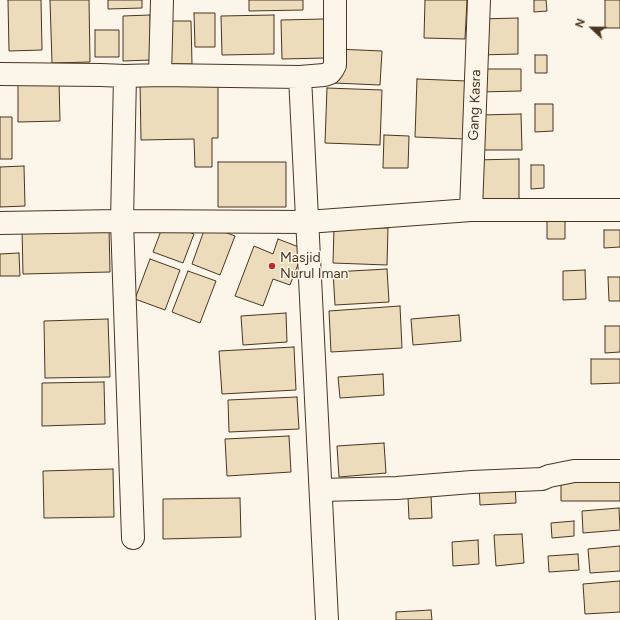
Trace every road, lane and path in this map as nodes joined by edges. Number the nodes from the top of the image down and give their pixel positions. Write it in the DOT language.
graph roads {
  1 [pos="162,0"];
  2 [pos="335,0"];
  3 [pos="479,0"];
  4 [pos="0,74"];
  5 [pos="160,75"];
  6 [pos="125,76"];
  7 [pos="300,77"];
  8 [pos="471,210"];
  9 [pos="620,210"];
  10 [pos="122,221"];
  11 [pos="307,222"];
  12 [pos="0,223"];
  13 [pos="620,471"];
  14 [pos="321,490"];
  15 [pos="133,538"];
  16 [pos="327,620"];
  1 -- 5 [label="street"];
  2 -- 7 [label="street"];
  3 -- 8 [label="street, Gang Kasra"];
  4 -- 6 [label="street"];
  5 -- 6 [label="street"];
  5 -- 7 [label="street"];
  6 -- 10 [label="street"];
  7 -- 11 [label="street"];
  8 -- 9 [label="street"];
  8 -- 11 [label="street"];
  10 -- 11 [label="street"];
  10 -- 12 [label="street"];
  10 -- 15 [label="street"];
  11 -- 14 [label="street"];
  13 -- 14 [label="street"];
  14 -- 16 [label="street"];
}
